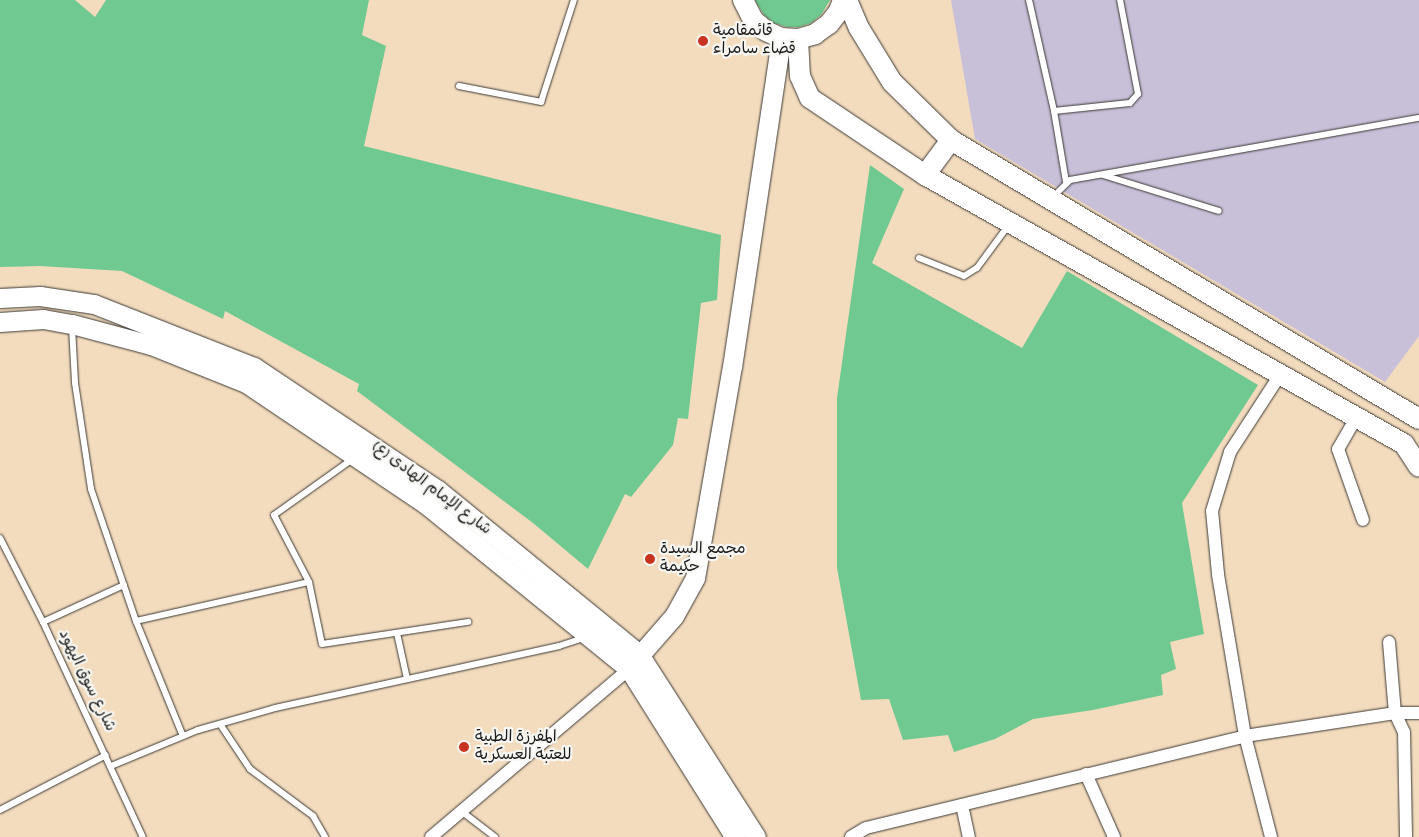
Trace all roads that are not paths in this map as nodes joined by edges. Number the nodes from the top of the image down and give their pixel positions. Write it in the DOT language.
graph roads {
  1 [pos="574,0"];
  2 [pos="843,0"];
  3 [pos="847,0"];
  4 [pos="1029,0"];
  5 [pos="1120,0"];
  6 [pos="740,2"];
  7 [pos="790,38"];
  8 [pos="459,86"];
  9 [pos="1054,111"];
  10 [pos="1419,118"];
  11 [pos="950,140"];
  12 [pos="1102,174"];
  13 [pos="925,175"];
  14 [pos="1066,182"];
  15 [pos="1050,199"];
  16 [pos="1220,211"];
  17 [pos="1010,223"];
  18 [pos="919,258"];
  19 [pos="0,298"];
  20 [pos="0,322"];
  21 [pos="72,324"];
  22 [pos="1280,375"];
  23 [pos="1356,418"];
  24 [pos="1419,419"];
  25 [pos="357,456"];
  26 [pos="1419,466"];
  27 [pos="1363,520"];
  28 [pos="0,538"];
  29 [pos="309,582"];
  30 [pos="124,585"];
  31 [pos="136,621"];
  32 [pos="43,622"];
  33 [pos="468,622"];
  34 [pos="396,633"];
  35 [pos="588,636"];
  36 [pos="1390,642"];
  37 [pos="634,662"];
  38 [pos="407,680"];
  39 [pos="1419,713"];
  40 [pos="1395,714"];
  41 [pos="220,724"];
  42 [pos="183,736"];
  43 [pos="1245,736"];
  44 [pos="106,755"];
  45 [pos="111,766"];
  46 [pos="1086,774"];
  47 [pos="962,805"];
  48 [pos="0,810"];
  49 [pos="462,811"];
  50 [pos="143,837"];
  51 [pos="325,837"];
  52 [pos="431,837"];
  53 [pos="495,837"];
  54 [pos="735,837"];
  55 [pos="756,837"];
  56 [pos="851,837"];
  57 [pos="969,837"];
  58 [pos="1114,837"];
  59 [pos="1271,837"];
  60 [pos="1406,837"];
  1 -- 8 [label="lane"];
  2 -- 7 [label="main road"];
  3 -- 11 [label="main road"];
  4 -- 9 [label="lane"];
  5 -- 9 [label="lane"];
  6 -- 7 [label="main road"];
  7 -- 13 [label="main road"];
  7 -- 37 [label="main road"];
  9 -- 14 [label="lane"];
  10 -- 12 [label="lane"];
  11 -- 13 [label="main road"];
  11 -- 15 [label="main road"];
  12 -- 14 [label="lane"];
  12 -- 16 [label="lane"];
  13 -- 17 [label="main road"];
  14 -- 15 [label="lane"];
  15 -- 24 [label="main road"];
  17 -- 18 [label="lane"];
  17 -- 22 [label="main road"];
  19 -- 37 [label="main road, شارع الإمام الهادی (ع)"];
  20 -- 21 [label="main road, شارع الإمام الهادی (ع)"];
  21 -- 25 [label="main road, شارع الإمام الهادی (ع)"];
  21 -- 30 [label="lane"];
  22 -- 23 [label="main road"];
  22 -- 43 [label="street"];
  23 -- 26 [label="main road"];
  23 -- 27 [label="street"];
  25 -- 29 [label="lane"];
  25 -- 35 [label="main road, شارع الإمام الهادی (ع)"];
  28 -- 32 [label="lane, شارع سوق اليهود"];
  29 -- 31 [label="lane"];
  29 -- 34 [label="lane"];
  30 -- 31 [label="lane"];
  30 -- 32 [label="lane"];
  31 -- 42 [label="lane"];
  32 -- 44 [label="lane, شارع سوق اليهود"];
  33 -- 34 [label="lane"];
  34 -- 38 [label="lane"];
  35 -- 37 [label="main road, شارع الإمام الهادی (ع)"];
  35 -- 38 [label="lane"];
  36 -- 40 [label="street"];
  37 -- 49 [label="street"];
  37 -- 54 [label="main road, شارع الإمام الهادی (ع)"];
  37 -- 55 [label="main road, شارع الإمام الهادی (ع)"];
  38 -- 41 [label="lane"];
  39 -- 40 [label="street"];
  40 -- 43 [label="street"];
  40 -- 60 [label="street"];
  41 -- 42 [label="lane"];
  41 -- 51 [label="lane"];
  42 -- 45 [label="lane"];
  43 -- 46 [label="street"];
  43 -- 59 [label="street"];
  44 -- 45 [label="lane, شارع سوق اليهود"];
  44 -- 48 [label="lane"];
  45 -- 50 [label="lane, شارع سوق اليهود"];
  46 -- 47 [label="street"];
  46 -- 58 [label="street"];
  47 -- 56 [label="street"];
  47 -- 57 [label="street"];
  49 -- 52 [label="street"];
  49 -- 53 [label="lane"];
}
